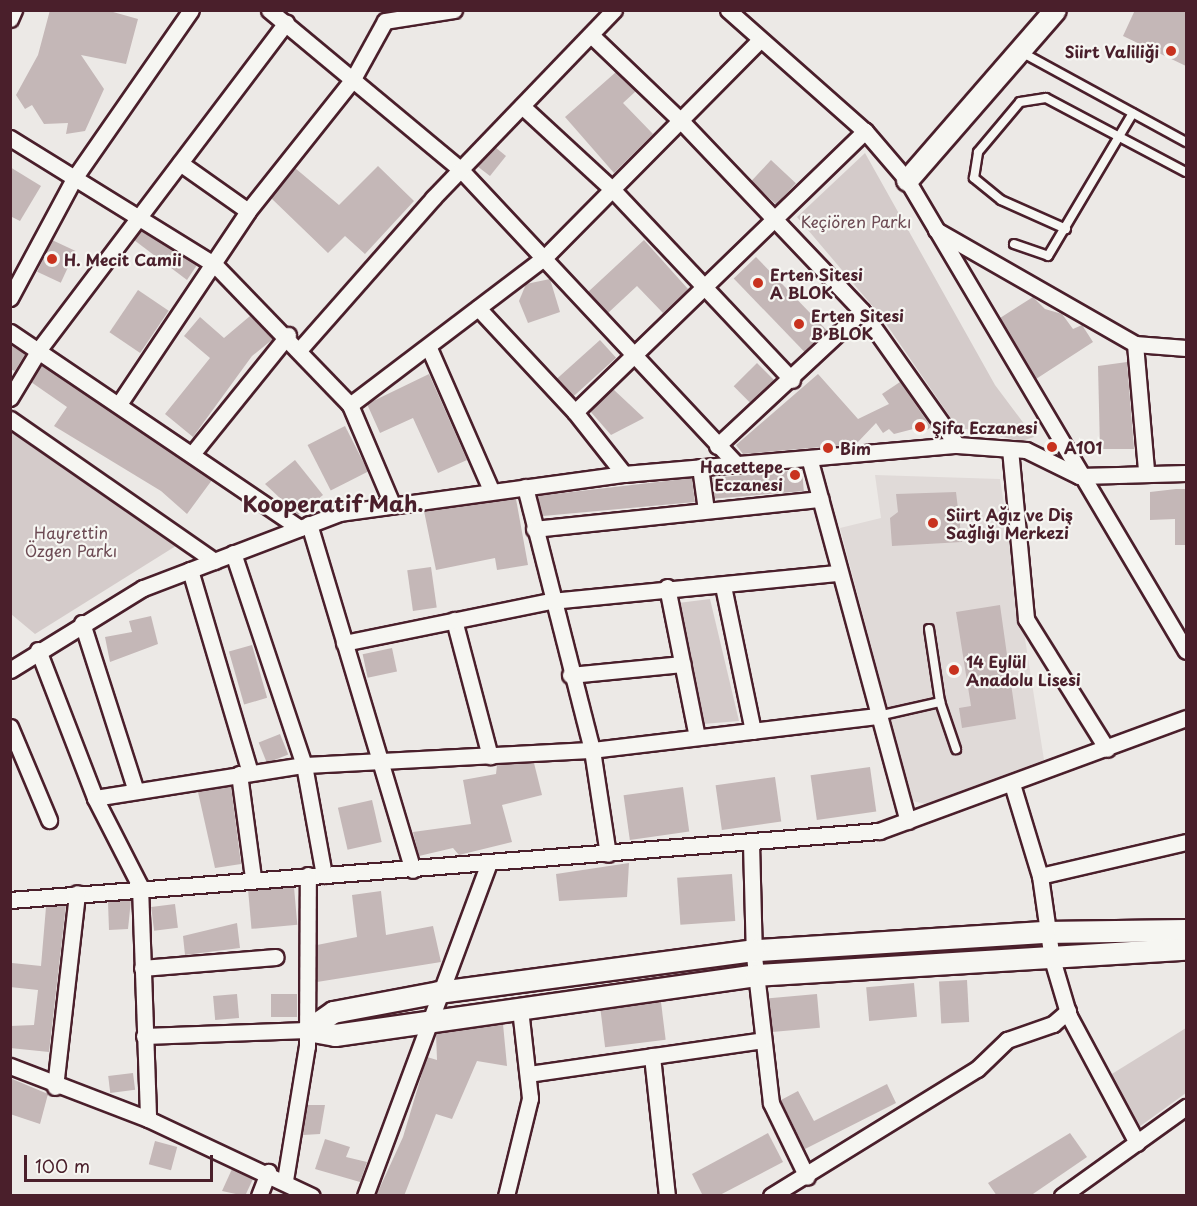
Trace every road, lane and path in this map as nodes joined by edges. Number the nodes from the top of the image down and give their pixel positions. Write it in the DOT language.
graph roads {
  1 [pos="14,10"];
  2 [pos="191,10"];
  3 [pos="269,10"];
  4 [pos="453,10"];
  5 [pos="614,10"];
  6 [pos="728,10"];
  7 [pos="1055,10"];
  8 [pos="10,19"];
  9 [pos="286,23"];
  10 [pos="591,34"];
  11 [pos="759,41"];
  12 [pos="1019,52"];
  13 [pos="353,79"];
  14 [pos="522,105"];
  15 [pos="1133,113"];
  16 [pos="682,122"];
  17 [pos="865,131"];
  18 [pos="1120,137"];
  19 [pos="10,138"];
  20 [pos="1186,142"];
  21 [pos="180,163"];
  22 [pos="461,170"];
  23 [pos="1186,172"];
  24 [pos="75,177"];
  25 [pos="907,180"];
  26 [pos="613,190"];
  27 [pos="248,211"];
  28 [pos="141,215"];
  29 [pos="775,218"];
  30 [pos="1066,229"];
  31 [pos="936,230"];
  32 [pos="1014,244"];
  33 [pos="544,258"];
  34 [pos="215,265"];
  35 [pos="708,288"];
  36 [pos="10,298"];
  37 [pos="478,308"];
  38 [pos="862,311"];
  39 [pos="10,332"];
  40 [pos="288,335"];
  41 [pos="1135,344"];
  42 [pos="40,348"];
  43 [pos="429,348"];
  44 [pos="1186,348"];
  45 [pos="300,349"];
  46 [pos="634,355"];
  47 [pos="792,380"];
  48 [pos="10,398"];
  49 [pos="119,404"];
  50 [pos="350,405"];
  51 [pos="575,412"];
  52 [pos="10,419"];
  53 [pos="957,445"];
  54 [pos="717,446"];
  55 [pos="1010,448"];
  56 [pos="192,454"];
  57 [pos="810,461"];
  58 [pos="737,465"];
  59 [pos="700,467"];
  60 [pos="1146,471"];
  61 [pos="1186,473"];
  62 [pos="624,474"];
  63 [pos="1079,476"];
  64 [pos="525,488"];
  65 [pos="491,490"];
  66 [pos="820,499"];
  67 [pos="392,504"];
  68 [pos="706,510"];
  69 [pos="305,526"];
  70 [pos="534,529"];
  71 [pos="233,554"];
  72 [pos="214,561"];
  73 [pos="190,570"];
  74 [pos="837,573"];
  75 [pos="723,586"];
  76 [pos="667,587"];
  77 [pos="551,601"];
  78 [pos="454,620"];
  79 [pos="82,623"];
  80 [pos="929,629"];
  81 [pos="344,643"];
  82 [pos="38,650"];
  83 [pos="1186,651"];
  84 [pos="13,663"];
  85 [pos="682,664"];
  86 [pos="570,675"];
  87 [pos="940,702"];
  88 [pos="878,716"];
  89 [pos="1186,718"];
  90 [pos="10,727"];
  91 [pos="753,731"];
  92 [pos="697,737"];
  93 [pos="1107,748"];
  94 [pos="956,749"];
  95 [pos="592,750"];
  96 [pos="490,756"];
  97 [pos="380,762"];
  98 [pos="304,765"];
  99 [pos="245,773"];
  100 [pos="1012,784"];
  101 [pos="135,788"];
  102 [pos="95,798"];
  103 [pos="49,820"];
  104 [pos="908,821"];
  105 [pos="1186,842"];
  106 [pos="751,843"];
  107 [pos="608,854"];
  108 [pos="488,866"];
  109 [pos="413,870"];
  110 [pos="316,875"];
  111 [pos="1040,876"];
  112 [pos="253,878"];
  113 [pos="140,886"];
  114 [pos="76,893"];
  115 [pos="10,900"];
  116 [pos="1186,930"];
  117 [pos="1048,931"];
  118 [pos="1186,949"];
  119 [pos="754,951"];
  120 [pos="276,957"];
  121 [pos="1052,959"];
  122 [pos="142,968"];
  123 [pos="756,975"];
  124 [pos="439,992"];
  125 [pos="520,1009"];
  126 [pos="1068,1011"];
  127 [pos="427,1023"];
  128 [pos="307,1030"];
  129 [pos="144,1036"];
  130 [pos="763,1040"];
  131 [pos="652,1056"];
  132 [pos="10,1066"];
  133 [pos="528,1074"];
  134 [pos="55,1087"];
  135 [pos="1186,1107"];
  136 [pos="148,1119"];
  137 [pos="1137,1143"];
  138 [pos="268,1172"];
  139 [pos="807,1177"];
  140 [pos="285,1180"];
  141 [pos="259,1196"];
  142 [pos="312,1196"];
  143 [pos="365,1196"];
  144 [pos="506,1196"];
  145 [pos="668,1196"];
  146 [pos="771,1196"];
  147 [pos="1062,1196"];
  1 -- 8 [label="street"];
  2 -- 24 [label="street"];
  3 -- 9 [label="street"];
  4 -- 13 [label="street"];
  5 -- 10 [label="street"];
  6 -- 11 [label="street"];
  7 -- 12 [label="street"];
  9 -- 13 [label="street"];
  9 -- 21 [label="street"];
  10 -- 14 [label="street"];
  10 -- 16 [label="street"];
  11 -- 16 [label="street"];
  11 -- 17 [label="street"];
  12 -- 15 [label="lane"];
  12 -- 25 [label="street"];
  13 -- 22 [label="street"];
  13 -- 27 [label="street"];
  14 -- 22 [label="street"];
  14 -- 26 [label="street"];
  15 -- 18 [label="lane"];
  15 -- 20 [label="lane"];
  16 -- 26 [label="street"];
  16 -- 29 [label="street"];
  17 -- 25 [label="street"];
  17 -- 29 [label="street"];
  18 -- 23 [label="lane"];
  18 -- 30 [label="lane"];
  18 -- 30 [label="lane"];
  19 -- 24 [label="street"];
  21 -- 27 [label="street"];
  21 -- 28 [label="street"];
  22 -- 33 [label="street"];
  22 -- 45 [label="street"];
  24 -- 28 [label="street"];
  24 -- 36 [label="street"];
  25 -- 31 [label="street"];
  26 -- 33 [label="street"];
  26 -- 35 [label="street"];
  27 -- 34 [label="street"];
  28 -- 34 [label="street"];
  28 -- 42 [label="street"];
  29 -- 35 [label="street"];
  29 -- 38 [label="street"];
  30 -- 32 [label="lane"];
  31 -- 41 [label="street"];
  31 -- 63 [label="street"];
  33 -- 37 [label="street"];
  33 -- 46 [label="street"];
  34 -- 40 [label="street"];
  34 -- 49 [label="street"];
  35 -- 46 [label="street"];
  35 -- 47 [label="street"];
  37 -- 43 [label="street"];
  37 -- 51 [label="street"];
  38 -- 47 [label="street"];
  38 -- 53 [label="street"];
  39 -- 42 [label="street"];
  40 -- 45 [label="street"];
  40 -- 56 [label="street"];
  41 -- 44 [label="street"];
  41 -- 60 [label="street"];
  42 -- 48 [label="street"];
  42 -- 49 [label="street"];
  43 -- 50 [label="street"];
  43 -- 65 [label="street"];
  45 -- 50 [label="street"];
  46 -- 51 [label="street"];
  46 -- 54 [label="street"];
  47 -- 54 [label="street"];
  49 -- 56 [label="street"];
  50 -- 67 [label="street"];
  51 -- 62 [label="street"];
  52 -- 72 [label="street"];
  53 -- 55 [label="street"];
  53 -- 57 [label="street"];
  54 -- 58 [label="street"];
  55 -- 63 [label="street"];
  55 -- 93 [label="street"];
  56 -- 69 [label="street"];
  57 -- 58 [label="street"];
  57 -- 66 [label="street"];
  58 -- 59 [label="street"];
  59 -- 62 [label="street"];
  59 -- 68 [label="street"];
  60 -- 61 [label="street"];
  60 -- 63 [label="street"];
  62 -- 64 [label="street"];
  63 -- 83 [label="street"];
  64 -- 65 [label="street"];
  64 -- 70 [label="street"];
  65 -- 67 [label="street"];
  66 -- 68 [label="street"];
  66 -- 74 [label="street"];
  67 -- 69 [label="street"];
  68 -- 70 [label="street"];
  69 -- 71 [label="street"];
  69 -- 81 [label="street"];
  70 -- 77 [label="street"];
  71 -- 72 [label="street"];
  71 -- 98 [label="street"];
  72 -- 73 [label="street"];
  73 -- 79 [label="street"];
  73 -- 99 [label="street"];
  74 -- 75 [label="street"];
  74 -- 88 [label="street"];
  75 -- 76 [label="street"];
  75 -- 91 [label="street"];
  76 -- 77 [label="street"];
  76 -- 85 [label="street"];
  77 -- 78 [label="street"];
  77 -- 86 [label="street"];
  78 -- 81 [label="street"];
  78 -- 96 [label="street"];
  79 -- 82 [label="street"];
  79 -- 101 [label="street"];
  80 -- 87 [label="lane"];
  81 -- 97 [label="street"];
  82 -- 84 [label="street"];
  82 -- 102 [label="street"];
  85 -- 86 [label="street"];
  85 -- 92 [label="street"];
  86 -- 95 [label="street"];
  87 -- 88 [label="lane"];
  87 -- 94 [label="lane"];
  88 -- 91 [label="street"];
  88 -- 104 [label="street"];
  89 -- 93 [label="street"];
  90 -- 103 [label="street"];
  91 -- 92 [label="street"];
  92 -- 95 [label="street"];
  93 -- 100 [label="street"];
  95 -- 96 [label="street"];
  95 -- 107 [label="street"];
  96 -- 97 [label="street"];
  97 -- 98 [label="street"];
  97 -- 109 [label="street"];
  98 -- 99 [label="street"];
  98 -- 110 [label="street"];
  99 -- 101 [label="street"];
  99 -- 112 [label="street"];
  100 -- 104 [label="street"];
  100 -- 111 [label="street"];
  101 -- 102 [label="street"];
  102 -- 113 [label="street"];
  104 -- 106 [label="street"];
  105 -- 111 [label="street"];
  106 -- 107 [label="street"];
  106 -- 119 [label="street"];
  107 -- 108 [label="street"];
  108 -- 109 [label="street"];
  108 -- 124 [label="street"];
  109 -- 110 [label="street"];
  110 -- 112 [label="street"];
  110 -- 128 [label="street"];
  111 -- 117 [label="street"];
  112 -- 113 [label="street"];
  113 -- 114 [label="street"];
  113 -- 122 [label="street"];
  114 -- 115 [label="street"];
  114 -- 134 [label="street"];
  116 -- 117 [label="street"];
  117 -- 119 [label="street"];
  117 -- 121 [label="street"];
  118 -- 121 [label="street"];
  119 -- 123 [label="street"];
  119 -- 124 [label="street"];
  120 -- 122 [label="street"];
  121 -- 123 [label="street"];
  121 -- 126 [label="street"];
  122 -- 129 [label="street"];
  123 -- 125 [label="street"];
  123 -- 130 [label="street"];
  124 -- 127 [label="street"];
  124 -- 128 [label="street"];
  125 -- 127 [label="street"];
  125 -- 133 [label="street"];
  126 -- 137 [label="street"];
  126 -- 139 [label="street"];
  127 -- 128 [label="street"];
  127 -- 143 [label="street"];
  128 -- 129 [label="street"];
  128 -- 140 [label="street"];
  129 -- 136 [label="street"];
  130 -- 131 [label="street"];
  130 -- 139 [label="street"];
  131 -- 133 [label="street"];
  131 -- 145 [label="street"];
  132 -- 134 [label="street"];
  133 -- 144 [label="street"];
  134 -- 136 [label="street"];
  135 -- 137 [label="street"];
  136 -- 138 [label="street"];
  137 -- 147 [label="street"];
  138 -- 140 [label="street"];
  138 -- 141 [label="street"];
  139 -- 146 [label="street"];
  140 -- 142 [label="street"];
}
